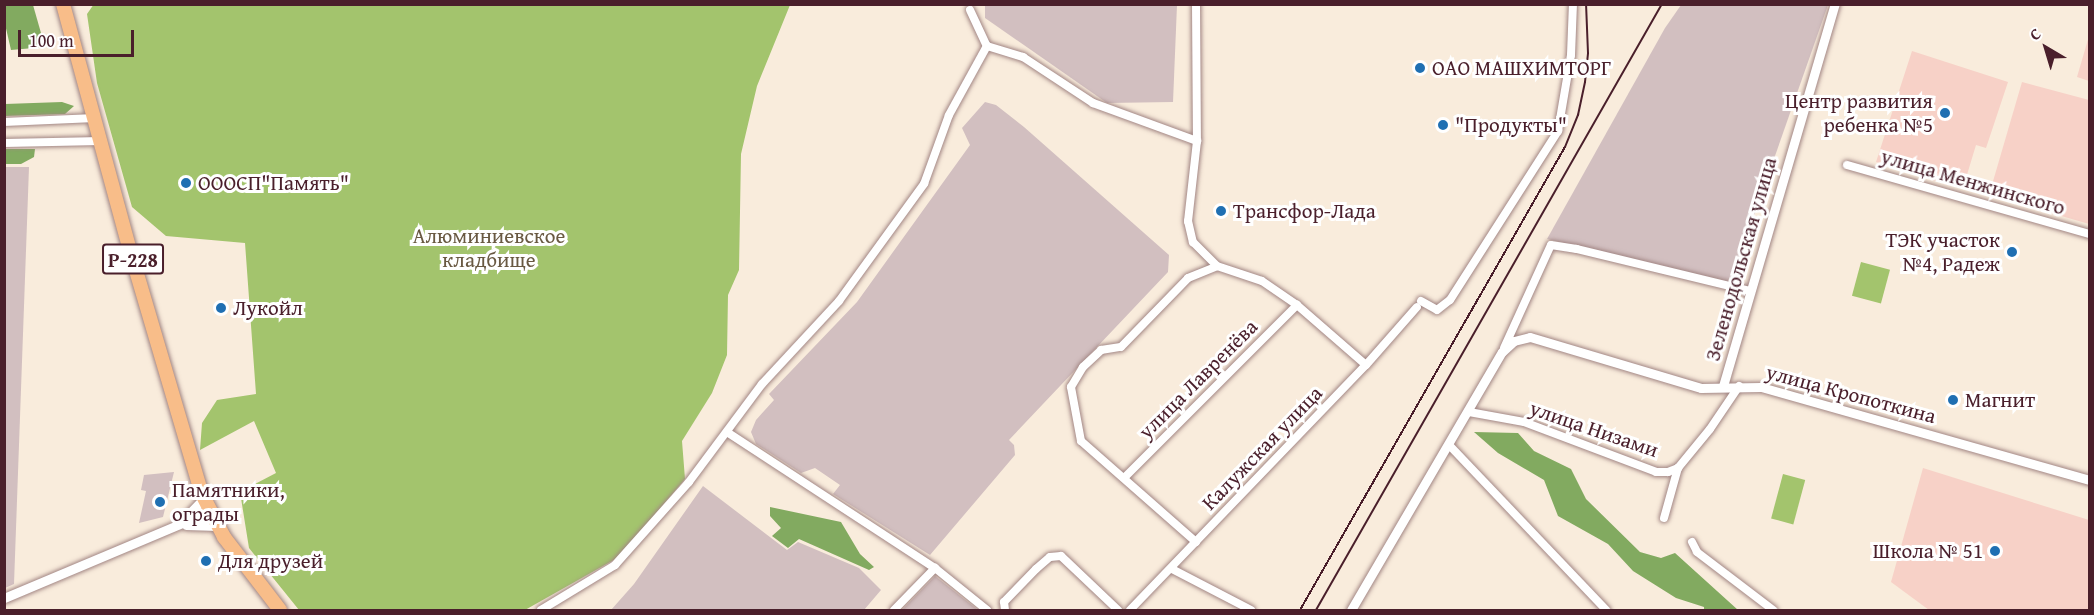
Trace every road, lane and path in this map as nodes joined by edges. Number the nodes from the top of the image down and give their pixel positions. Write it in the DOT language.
graph roads {
  1 [pos="63,4"];
  2 [pos="1196,4"];
  3 [pos="1573,4"];
  4 [pos="1835,4"];
  5 [pos="970,10"];
  6 [pos="987,46"];
  7 [pos="95,118"];
  8 [pos="4,122"];
  9 [pos="101,141"];
  10 [pos="1197,141"];
  11 [pos="4,143"];
  12 [pos="1847,165"];
  13 [pos="2090,234"];
  14 [pos="1217,266"];
  15 [pos="1750,291"];
  16 [pos="1297,305"];
  17 [pos="1502,352"];
  18 [pos="1366,365"];
  19 [pos="1723,386"];
  20 [pos="1739,386"];
  21 [pos="1469,412"];
  22 [pos="727,432"];
  23 [pos="1449,445"];
  24 [pos="1678,468"];
  25 [pos="1124,478"];
  26 [pos="2090,480"];
  27 [pos="204,498"];
  28 [pos="209,512"];
  29 [pos="1664,518"];
  30 [pos="217,526"];
  31 [pos="172,527"];
  32 [pos="1196,542"];
  33 [pos="1692,542"];
  34 [pos="935,568"];
  35 [pos="1172,569"];
  36 [pos="4,598"];
  37 [pos="280,610"];
  38 [pos="541,610"];
  39 [pos="894,610"];
  40 [pos="987,610"];
  41 [pos="1005,610"];
  42 [pos="1118,610"];
  43 [pos="1130,610"];
  44 [pos="1251,610"];
  45 [pos="1351,610"];
  46 [pos="1606,610"];
  47 [pos="1773,610"];
  1 -- 7 [label="highway, Р-228"];
  2 -- 10 [label="street"];
  3 -- 18 [label="street, Калужская улица"];
  4 -- 15 [label="street, Зеленодольская улица"];
  5 -- 6 [label="street"];
  6 -- 10 [label="street"];
  6 -- 22 [label="street"];
  7 -- 8 [label="street"];
  7 -- 9 [label="highway, Р-228"];
  9 -- 11 [label="street"];
  9 -- 27 [label="highway, Р-228"];
  10 -- 14 [label="street"];
  12 -- 13 [label="street, улица Менжинского"];
  14 -- 16 [label="street"];
  14 -- 25 [label="street"];
  15 -- 17 [label="street"];
  15 -- 19 [label="street, Зеленодольская улица"];
  16 -- 18 [label="street"];
  16 -- 25 [label="street, улица Лавренёва"];
  17 -- 19 [label="street, улица Кропоткина"];
  17 -- 21 [label="street"];
  18 -- 32 [label="street, Калужская улица"];
  19 -- 20 [label="street, улица Кропоткина"];
  20 -- 24 [label="street, улица Низами"];
  20 -- 26 [label="street, улица Кропоткина"];
  21 -- 23 [label="street"];
  21 -- 24 [label="street, улица Низами"];
  22 -- 34 [label="street"];
  22 -- 38 [label="street"];
  23 -- 45 [label="street"];
  23 -- 46 [label="street"];
  24 -- 29 [label="street"];
  25 -- 32 [label="street"];
  27 -- 28 [label="highway, Р-228"];
  27 -- 31 [label="street"];
  28 -- 30 [label="highway, Р-228"];
  28 -- 31 [label="street"];
  30 -- 31 [label="street"];
  30 -- 37 [label="highway, Р-228"];
  31 -- 36 [label="street"];
  32 -- 35 [label="street, Калужская улица"];
  33 -- 47 [label="street"];
  34 -- 39 [label="street"];
  34 -- 40 [label="street"];
  35 -- 43 [label="street, Калужская улица"];
  35 -- 44 [label="street"];
  41 -- 42 [label="street"];
}
